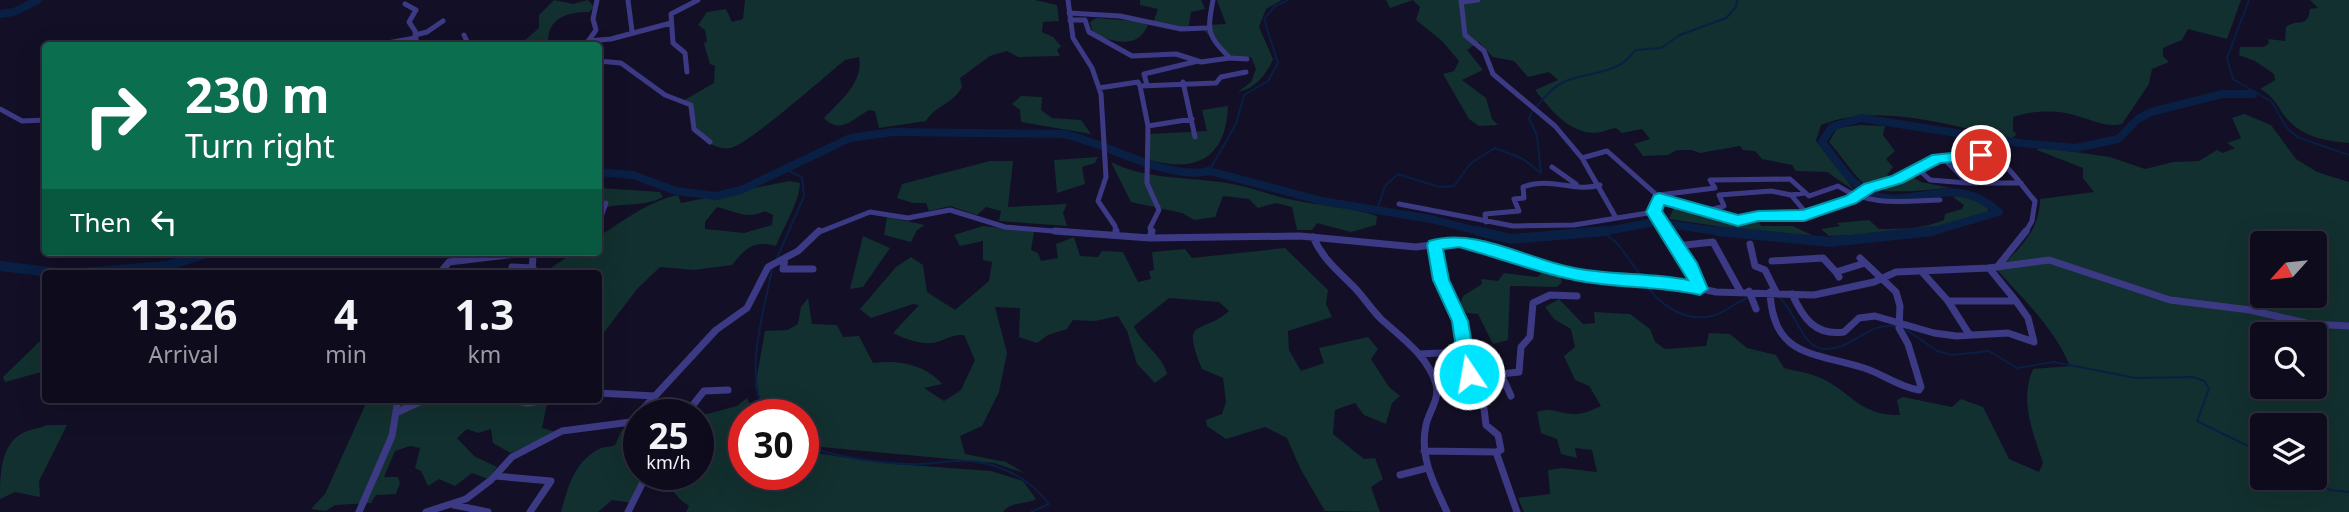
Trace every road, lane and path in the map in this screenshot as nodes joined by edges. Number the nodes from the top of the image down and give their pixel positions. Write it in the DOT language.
graph roads {
  1 [pos="597,0"];
  2 [pos="628,0"];
  3 [pos="698,0"];
  4 [pos="1068,0"];
  5 [pos="1213,0"];
  6 [pos="1478,0"];
  7 [pos="1461,1"];
  8 [pos="405,4"];
  9 [pos="1069,16"];
  10 [pos="443,21"];
  11 [pos="671,23"];
  12 [pos="1206,27"];
  13 [pos="632,31"];
  14 [pos="464,34"];
  15 [pos="415,37"];
  16 [pos="391,42"];
  17 [pos="416,42"];
  18 [pos="467,42"];
  19 [pos="587,42"];
  20 [pos="592,42"];
  21 [pos="1230,58"];
  22 [pos="1247,59"];
  23 [pos="602,61"];
  24 [pos="1198,61"];
  25 [pos="687,72"];
  26 [pos="1246,72"];
  27 [pos="1182,82"];
  28 [pos="1143,85"];
  29 [pos="1099,88"];
  30 [pos="0,109"];
  31 [pos="1192,119"];
  32 [pos="42,120"];
  33 [pos="1148,125"];
  34 [pos="1195,137"];
  35 [pos="710,142"];
  36 [pos="1582,158"];
  37 [pos="1943,158"];
  38 [pos="1552,167"];
  39 [pos="1917,168"];
  40 [pos="1968,183"];
  41 [pos="2021,183"];
  42 [pos="1576,184"];
  43 [pos="1600,185"];
  44 [pos="1717,192"];
  45 [pos="1805,194"];
  46 [pos="1791,195"];
  47 [pos="1858,195"];
  48 [pos="1659,197"];
  49 [pos="1940,200"];
  50 [pos="1399,204"];
  51 [pos="1704,212"];
  52 [pos="1485,214"];
  53 [pos="1656,214"];
  54 [pos="1808,215"];
  55 [pos="1615,216"];
  56 [pos="1116,235"];
  57 [pos="1150,238"];
  58 [pos="1317,238"];
  59 [pos="1750,244"];
  60 [pos="1434,245"];
  61 [pos="1676,246"];
  62 [pos="505,256"];
  63 [pos="784,260"];
  64 [pos="1772,261"];
  65 [pos="1998,266"];
  66 [pos="512,267"];
  67 [pos="1989,268"];
  68 [pos="813,269"];
  69 [pos="442,270"];
  70 [pos="532,270"];
  71 [pos="1922,272"];
  72 [pos="1882,277"];
  73 [pos="1700,289"];
  74 [pos="1741,291"];
  75 [pos="1772,293"];
  76 [pos="1751,294"];
  77 [pos="1792,294"];
  78 [pos="1577,296"];
  79 [pos="1948,301"];
  80 [pos="2016,301"];
  81 [pos="1756,309"];
  82 [pos="1899,325"];
  83 [pos="2349,326"];
  84 [pos="1969,334"];
  85 [pos="1464,352"];
  86 [pos="1419,354"];
  87 [pos="1501,374"];
  88 [pos="1471,379"];
  89 [pos="729,390"];
  90 [pos="602,393"];
  91 [pos="655,396"];
  92 [pos="1511,396"];
  93 [pos="652,399"];
  94 [pos="694,399"];
  95 [pos="398,403"];
  96 [pos="417,403"];
  97 [pos="398,412"];
  98 [pos="623,426"];
  99 [pos="1424,452"];
  100 [pos="1496,452"];
  101 [pos="1427,468"];
  102 [pos="1400,474"];
  103 [pos="495,476"];
  104 [pos="639,490"];
  105 [pos="457,508"];
  106 [pos="359,512"];
  107 [pos="426,512"];
  108 [pos="488,512"];
  109 [pos="530,512"];
  110 [pos="628,512"];
  111 [pos="1447,512"];
  112 [pos="1517,512"];
  1 -- 19 [label="street"];
  2 -- 13 [label="street"];
  3 -- 11 [label="street"];
  4 -- 9 [label="street"];
  5 -- 12 [label="street"];
  6 -- 7 [label="street"];
  7 -- 36 [label="street"];
  8 -- 15 [label="street"];
  9 -- 12 [label="street"];
  9 -- 24 [label="street"];
  9 -- 29 [label="street"];
  10 -- 15 [label="street"];
  11 -- 13 [label="street"];
  11 -- 25 [label="street"];
  12 -- 21 [label="street"];
  13 -- 20 [label="street"];
  14 -- 18 [label="street"];
  15 -- 16 [label="street"];
  15 -- 17 [label="street"];
  21 -- 22 [label="street"];
  21 -- 24 [label="street"];
  23 -- 35 [label="street"];
  24 -- 28 [label="street"];
  26 -- 27 [label="street"];
  27 -- 28 [label="street"];
  27 -- 31 [label="street"];
  28 -- 29 [label="street"];
  28 -- 33 [label="street"];
  29 -- 56 [label="street"];
  30 -- 32 [label="street"];
  31 -- 33 [label="street"];
  31 -- 34 [label="street"];
  33 -- 57 [label="street"];
  36 -- 43 [label="street"];
  36 -- 48 [label="street"];
  37 -- 39 [label="street"];
  37 -- 40 [label="street"];
  37 -- 41 [label="street"];
  38 -- 42 [label="street"];
  39 -- 40 [label="street"];
  39 -- 47 [label="street"];
  40 -- 41 [label="street"];
  41 -- 65 [label="street"];
  42 -- 43 [label="street"];
  42 -- 52 [label="street"];
  43 -- 55 [label="street"];
  44 -- 45 [label="street"];
  44 -- 46 [label="street"];
  44 -- 48 [label="street"];
  44 -- 51 [label="street"];
  45 -- 46 [label="street"];
  45 -- 47 [label="street"];
  46 -- 54 [label="street"];
  47 -- 49 [label="street"];
  47 -- 54 [label="street"];
  48 -- 51 [label="street"];
  48 -- 53 [label="street"];
  50 -- 52 [label="street"];
  51 -- 54 [label="street"];
  52 -- 55 [label="street"];
  53 -- 55 [label="street"];
  53 -- 61 [label="street"];
  56 -- 57 [label="street"];
  56 -- 63 [label="street"];
  57 -- 58 [label="street"];
  58 -- 60 [label="street"];
  58 -- 86 [label="street"];
  59 -- 75 [label="street"];
  60 -- 73 [label="street"];
  60 -- 85 [label="street"];
  61 -- 73 [label="street"];
  61 -- 74 [label="street"];
  62 -- 69 [label="street"];
  63 -- 68 [label="street"];
  63 -- 91 [label="street"];
  64 -- 72 [label="street"];
  65 -- 67 [label="street"];
  65 -- 83 [label="street"];
  66 -- 70 [label="street"];
  67 -- 71 [label="street"];
  67 -- 80 [label="street"];
  71 -- 72 [label="street"];
  71 -- 79 [label="street"];
  72 -- 77 [label="street"];
  72 -- 82 [label="street"];
  73 -- 74 [label="street"];
  74 -- 76 [label="street"];
  75 -- 76 [label="street"];
  75 -- 77 [label="street"];
  75 -- 82 [label="street"];
  76 -- 81 [label="street"];
  77 -- 82 [label="street"];
  78 -- 87 [label="street"];
  79 -- 80 [label="street"];
  79 -- 84 [label="street"];
  80 -- 84 [label="street"];
  82 -- 84 [label="street"];
  85 -- 86 [label="street"];
  85 -- 88 [label="street"];
  86 -- 99 [label="street"];
  87 -- 88 [label="street"];
  87 -- 92 [label="street"];
  88 -- 100 [label="street"];
  89 -- 94 [label="street"];
  90 -- 91 [label="street"];
  91 -- 93 [label="street"];
  95 -- 97 [label="street"];
  96 -- 97 [label="street"];
  97 -- 106 [label="street"];
  98 -- 103 [label="street"];
  99 -- 100 [label="street"];
  99 -- 101 [label="street"];
  100 -- 112 [label="street"];
  101 -- 102 [label="street"];
  101 -- 111 [label="street"];
  103 -- 105 [label="street"];
  103 -- 109 [label="street"];
  104 -- 110 [label="street"];
  105 -- 107 [label="street"];
  105 -- 108 [label="street"];
}
